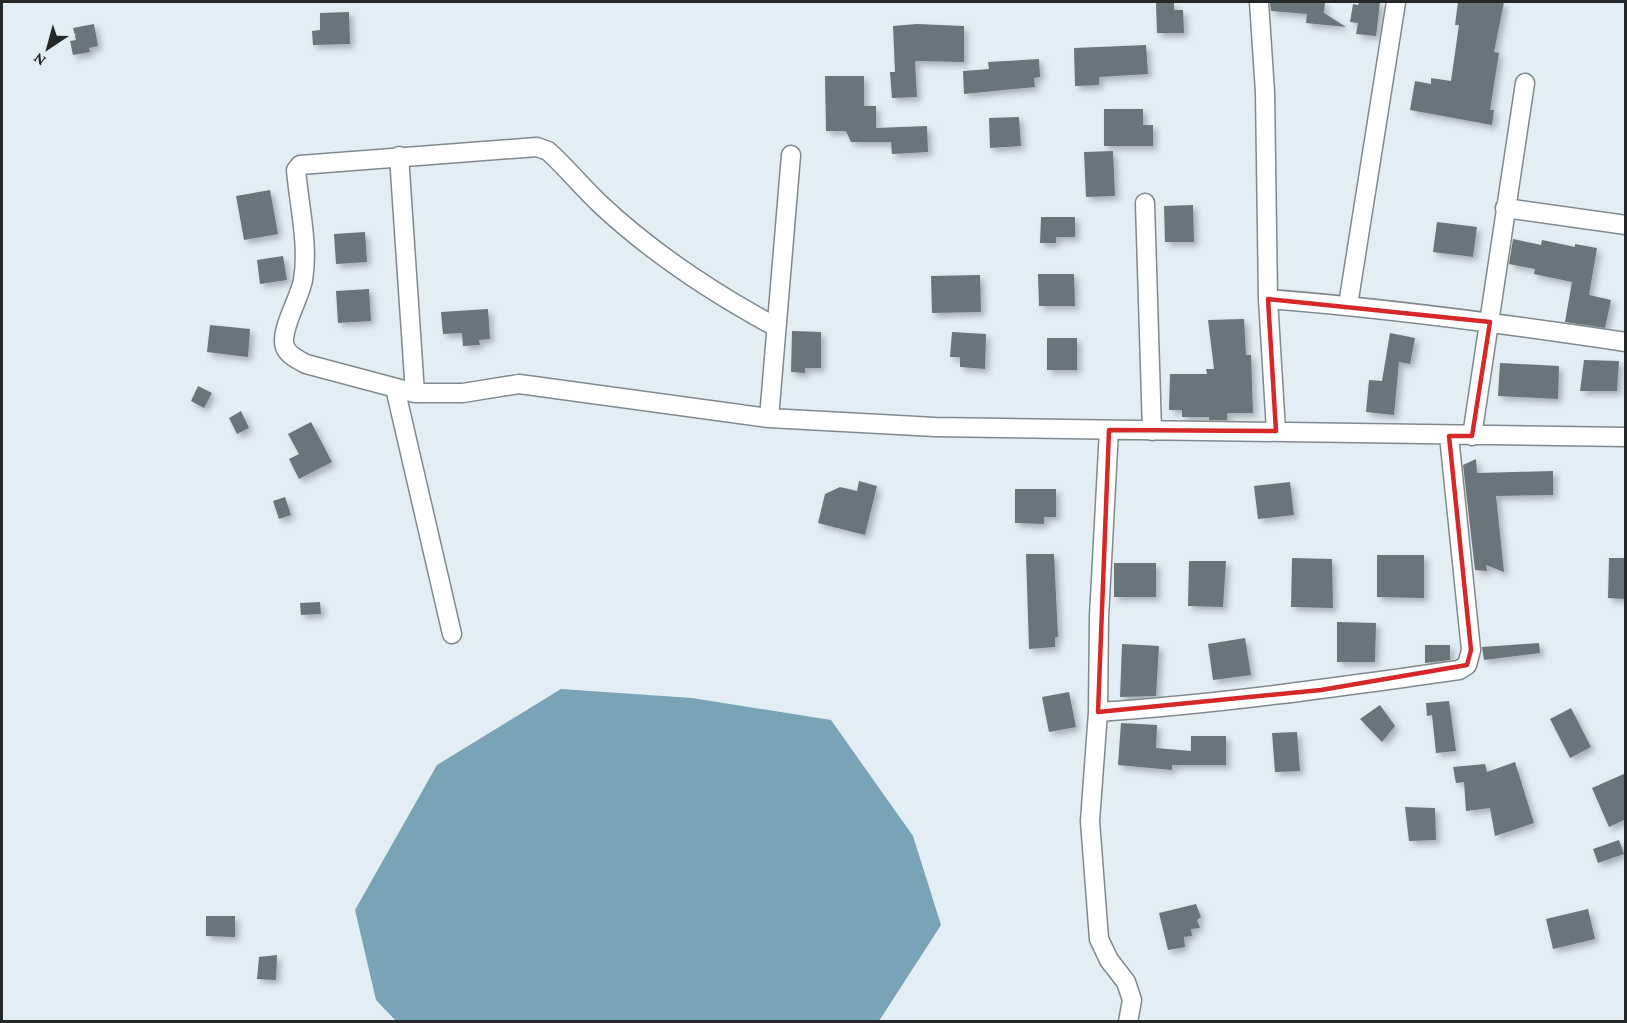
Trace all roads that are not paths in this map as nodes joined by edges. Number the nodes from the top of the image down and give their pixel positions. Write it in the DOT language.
graph roads {
  1 [pos="1259,2"];
  2 [pos="1396,2"];
  3 [pos="1525,83"];
  4 [pos="791,155"];
  5 [pos="399,156"];
  6 [pos="1145,202"];
  7 [pos="1505,208"];
  8 [pos="1626,225"];
  9 [pos="1268,299"];
  10 [pos="1348,305"];
  11 [pos="1490,322"];
  12 [pos="776,327"];
  13 [pos="1626,342"];
  14 [pos="395,388"];
  15 [pos="415,393"];
  16 [pos="770,418"];
  17 [pos="1109,430"];
  18 [pos="1152,431"];
  19 [pos="1276,431"];
  20 [pos="1449,436"];
  21 [pos="1472,436"];
  22 [pos="1626,437"];
  23 [pos="452,634"];
  24 [pos="1098,712"];
  25 [pos="1128,1022"];
  1 -- 9 [label="street"];
  2 -- 10 [label="street"];
  3 -- 7 [label="street"];
  4 -- 12 [label="street"];
  5 -- 12 [label="street"];
  5 -- 14 [label="street"];
  5 -- 15 [label="street"];
  6 -- 18 [label="street"];
  7 -- 8 [label="street"];
  7 -- 11 [label="street"];
  9 -- 10 [label="street"];
  9 -- 19 [label="street"];
  10 -- 11 [label="street"];
  11 -- 13 [label="street"];
  11 -- 21 [label="street"];
  12 -- 16 [label="street"];
  14 -- 15 [label="street"];
  14 -- 23 [label="street"];
  15 -- 16 [label="street"];
  16 -- 17 [label="street"];
  17 -- 18 [label="street"];
  17 -- 24 [label="street"];
  18 -- 19 [label="street"];
  19 -- 20 [label="street"];
  20 -- 21 [label="street"];
  20 -- 24 [label="street"];
  21 -- 22 [label="street"];
  24 -- 25 [label="street"];
}
